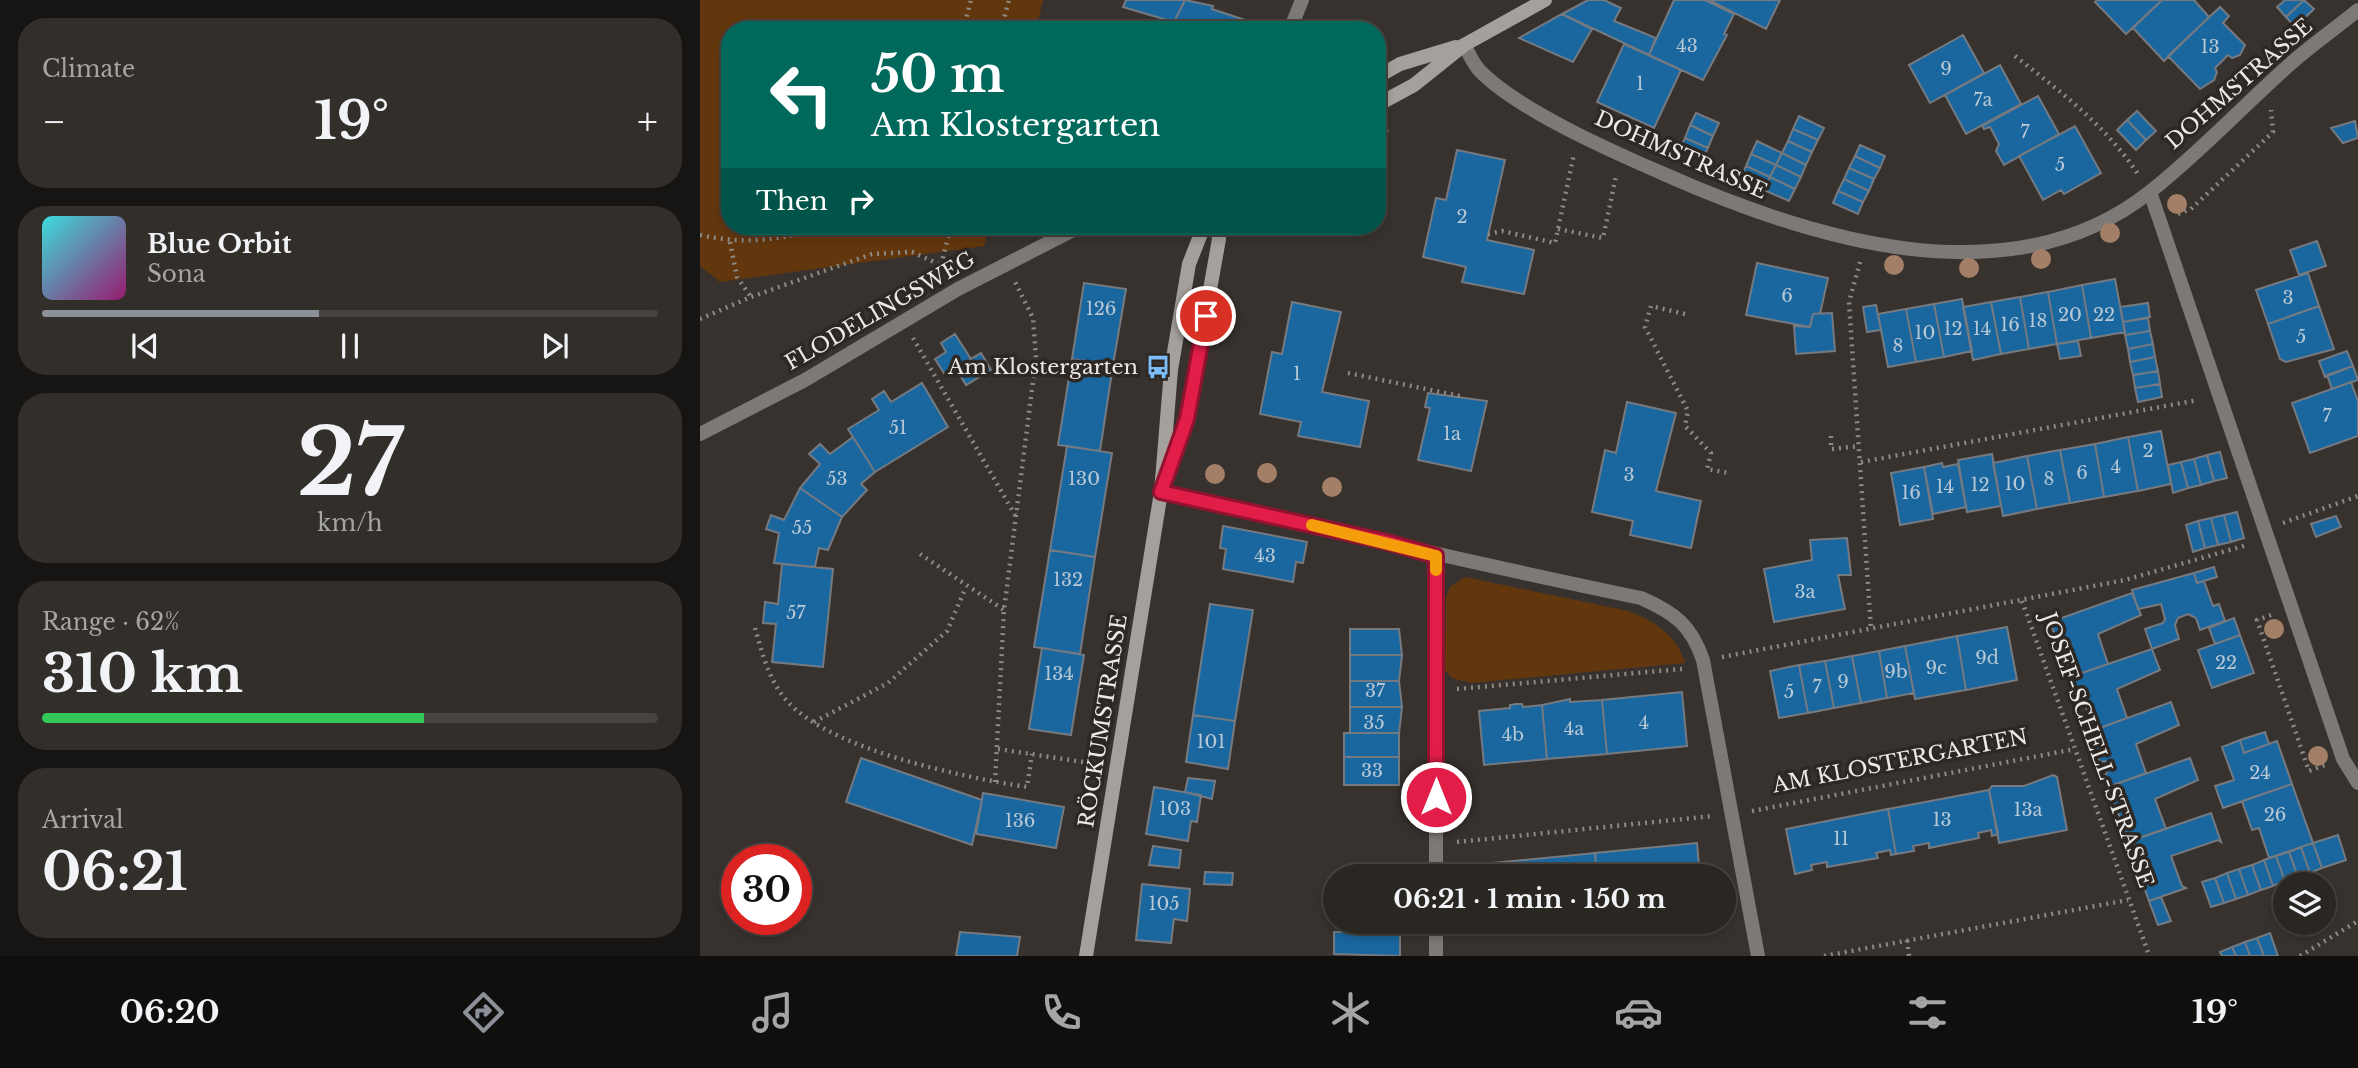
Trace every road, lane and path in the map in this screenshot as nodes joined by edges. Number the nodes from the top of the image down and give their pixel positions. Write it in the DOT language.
graph roads {
  1 [pos="971,0"];
  2 [pos="1009,0"];
  3 [pos="1302,0"];
  4 [pos="1545,0"];
  5 [pos="2358,10"];
  6 [pos="965,21"];
  7 [pos="1003,21"];
  8 [pos="1294,21"];
  9 [pos="1464,45"];
  10 [pos="2015,56"];
  11 [pos="1386,71"];
  12 [pos="1386,100"];
  13 [pos="1578,133"];
  14 [pos="1621,154"];
  15 [pos="2150,192"];
  16 [pos="1558,229"];
  17 [pos="1488,234"];
  18 [pos="700,235"];
  19 [pos="800,235"];
  20 [pos="949,235"];
  21 [pos="1062,235"];
  22 [pos="1200,235"];
  23 [pos="1218,235"];
  24 [pos="1865,241"];
  25 [pos="730,242"];
  26 [pos="1005,263"];
  27 [pos="941,265"];
  28 [pos="958,289"];
  29 [pos="751,297"];
  30 [pos="1685,314"];
  31 [pos="700,319"];
  32 [pos="904,322"];
  33 [pos="1348,373"];
  34 [pos="1460,396"];
  35 [pos="2220,396"];
  36 [pos="700,433"];
  37 [pos="1830,436"];
  38 [pos="1859,446"];
  39 [pos="1861,462"];
  40 [pos="1729,473"];
  41 [pos="1161,492"];
  42 [pos="2358,496"];
  43 [pos="1015,516"];
  44 [pos="2267,534"];
  45 [pos="920,554"];
  46 [pos="1436,556"];
  47 [pos="966,587"];
  48 [pos="2022,601"];
  49 [pos="2292,608"];
  50 [pos="1004,610"];
  51 [pos="755,628"];
  52 [pos="1871,629"];
  53 [pos="1703,664"];
  54 [pos="1435,689"];
  55 [pos="813,723"];
  56 [pos="998,749"];
  57 [pos="2075,749"];
  58 [pos="1032,754"];
  59 [pos="2343,759"];
  60 [pos="1079,761"];
  61 [pos="995,782"];
  62 [pos="2358,783"];
  63 [pos="1733,814"];
  64 [pos="1436,844"];
  65 [pos="1436,864"];
  66 [pos="2128,900"];
  67 [pos="2358,921"];
  68 [pos="1436,934"];
  69 [pos="1906,940"];
  70 [pos="2149,955"];
  71 [pos="1086,956"];
  72 [pos="1436,956"];
  73 [pos="1758,956"];
  74 [pos="1824,956"];
  75 [pos="1909,956"];
  76 [pos="2301,956"];
  1 -- 6 [label="path"];
  2 -- 7 [label="path"];
  3 -- 8 [label="street"];
  4 -- 9 [label="street"];
  5 -- 15 [label="street, DOHMSTRASSE"];
  9 -- 11 [label="street"];
  9 -- 12 [label="street"];
  9 -- 13 [label="street, DOHMSTRASSE"];
  10 -- 15 [label="path"];
  13 -- 14 [label="street, DOHMSTRASSE"];
  13 -- 16 [label="path"];
  14 -- 16 [label="path"];
  14 -- 24 [label="street, DOHMSTRASSE"];
  15 -- 24 [label="street, DOHMSTRASSE"];
  15 -- 35 [label="street"];
  16 -- 17 [label="path"];
  18 -- 25 [label="path"];
  19 -- 25 [label="path"];
  20 -- 27 [label="path"];
  21 -- 26 [label="street, FLODELINGSWEG"];
  22 -- 41 [label="street, RÖCKUMSTRASSE"];
  23 -- 41 [label="street, RÖCKUMSTRASSE"];
  24 -- 38 [label="path"];
  25 -- 29 [label="path"];
  26 -- 28 [label="street, FLODELINGSWEG"];
  26 -- 43 [label="path"];
  27 -- 28 [label="path"];
  27 -- 29 [label="path"];
  28 -- 32 [label="street, FLODELINGSWEG"];
  29 -- 31 [label="path"];
  30 -- 40 [label="path"];
  32 -- 36 [label="street, FLODELINGSWEG"];
  32 -- 43 [label="path"];
  33 -- 34 [label="path"];
  35 -- 39 [label="path"];
  35 -- 44 [label="street"];
  37 -- 38 [label="path"];
  38 -- 39 [label="path"];
  39 -- 52 [label="path"];
  41 -- 46 [label="street"];
  41 -- 71 [label="street, RÖCKUMSTRASSE"];
  42 -- 44 [label="path, JOSEF-SCHELL-STRASSE"];
  43 -- 50 [label="path"];
  44 -- 48 [label="path, JOSEF-SCHELL-STRASSE"];
  44 -- 49 [label="street"];
  45 -- 47 [label="path"];
  46 -- 53 [label="street"];
  46 -- 54 [label="street"];
  47 -- 50 [label="path"];
  47 -- 55 [label="path"];
  48 -- 52 [label="path"];
  48 -- 57 [label="path, JOSEF-SCHELL-STRASSE"];
  49 -- 59 [label="street"];
  49 -- 59 [label="path"];
  50 -- 56 [label="path"];
  51 -- 55 [label="path"];
  52 -- 53 [label="path"];
  53 -- 54 [label="path"];
  53 -- 63 [label="street"];
  54 -- 64 [label="street"];
  55 -- 61 [label="path"];
  56 -- 58 [label="path"];
  56 -- 61 [label="path"];
  57 -- 63 [label="path, AM KLOSTERGARTEN"];
  57 -- 66 [label="path, JOSEF-SCHELL-STRASSE"];
  58 -- 60 [label="path"];
  58 -- 61 [label="path"];
  59 -- 62 [label="street"];
  63 -- 64 [label="path, AM KLOSTERGARTEN"];
  63 -- 73 [label="street"];
  64 -- 65 [label="street"];
  66 -- 69 [label="path"];
  66 -- 70 [label="path, JOSEF-SCHELL-STRASSE"];
  67 -- 76 [label="path"];
  68 -- 72 [label="street"];
  69 -- 74 [label="path"];
  69 -- 75 [label="path"];
}
